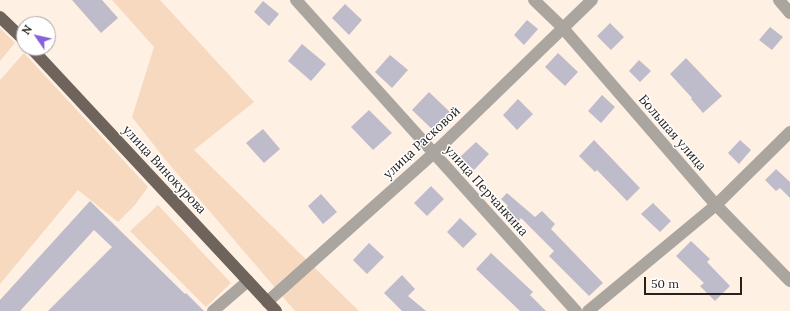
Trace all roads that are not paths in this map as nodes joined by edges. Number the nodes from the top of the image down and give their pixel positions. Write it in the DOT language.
graph roads {
  1 [pos="296,0"];
  2 [pos="534,0"];
  3 [pos="592,0"];
  4 [pos="779,0"];
  5 [pos="790,13"];
  6 [pos="0,16"];
  7 [pos="562,27"];
  8 [pos="16,32"];
  9 [pos="39,56"];
  10 [pos="790,132"];
  11 [pos="434,153"];
  12 [pos="716,205"];
  13 [pos="248,281"];
  14 [pos="790,281"];
  15 [pos="267,302"];
  16 [pos="213,311"];
  17 [pos="276,311"];
  18 [pos="576,311"];
  19 [pos="588,311"];
  1 -- 11 [label="street, улица Перчанкина"];
  2 -- 7 [label="street, Большая улица"];
  3 -- 7 [label="street, улица Расковой"];
  4 -- 5 [label="street"];
  6 -- 8 [label="main road"];
  7 -- 11 [label="street, улица Расковой"];
  7 -- 12 [label="street, Большая улица"];
  9 -- 13 [label="main road, улица Винокурова"];
  10 -- 12 [label="street"];
  11 -- 15 [label="street, улица Расковой"];
  11 -- 18 [label="street, улица Перчанкина"];
  12 -- 14 [label="street, Большая улица"];
  12 -- 19 [label="street"];
  13 -- 15 [label="main road, улица Винокурова"];
  13 -- 16 [label="street"];
  15 -- 17 [label="main road, улица Винокурова"];
}
